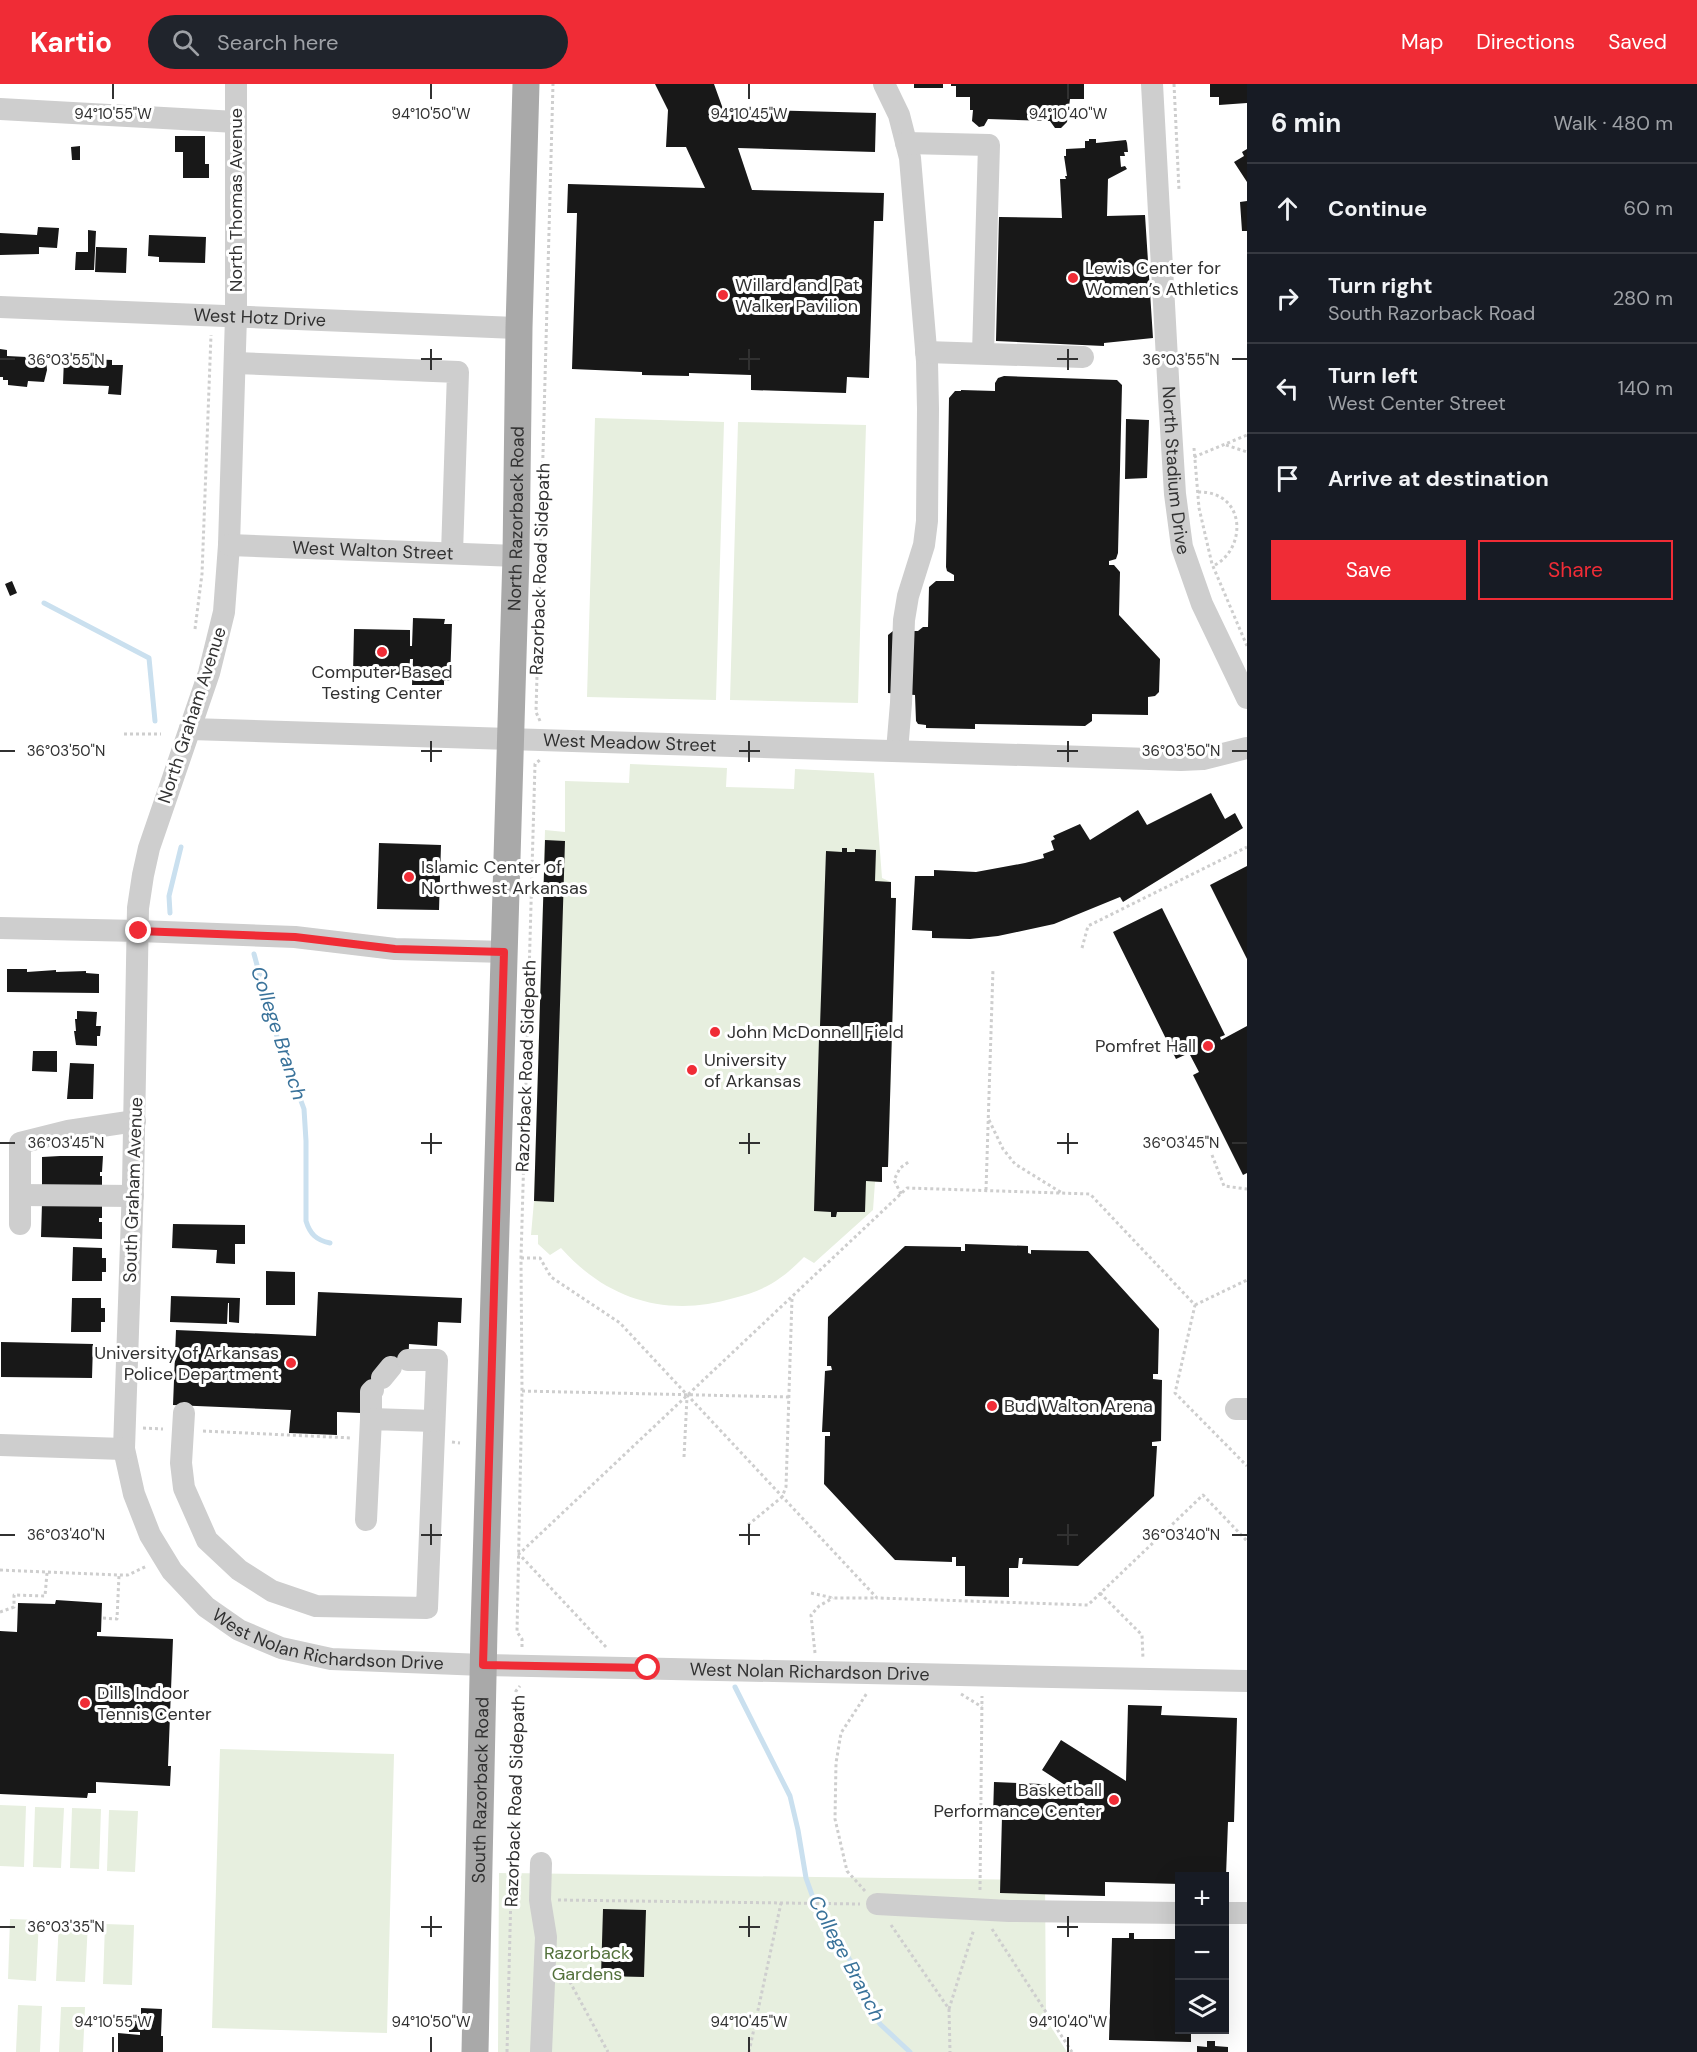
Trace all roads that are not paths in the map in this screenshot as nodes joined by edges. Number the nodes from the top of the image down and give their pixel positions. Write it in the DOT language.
graph roads {
  1 [pos="236,84"];
  2 [pos="526,84"];
  3 [pos="884,84"];
  4 [pos="1152,84"];
  5 [pos="0,109"];
  6 [pos="236,122"];
  7 [pos="906,142"];
  8 [pos="0,306"];
  9 [pos="236,316"];
  10 [pos="519,328"];
  11 [pos="926,352"];
  12 [pos="983,353"];
  13 [pos="1083,357"];
  14 [pos="235,363"];
  15 [pos="229,545"];
  16 [pos="452,553"];
  17 [pos="516,556"];
  18 [pos="1247,698"];
  19 [pos="190,729"];
  20 [pos="511,740"];
  21 [pos="1247,748"];
  22 [pos="897,751"];
  23 [pos="0,928"];
  24 [pos="139,931"];
  25 [pos="504,952"];
  26 [pos="135,1121"];
  27 [pos="20,1195"];
  28 [pos="133,1196"];
  29 [pos="20,1224"];
  30 [pos="183,1421"];
  31 [pos="371,1429"];
  32 [pos="433,1431"];
  33 [pos="0,1445"];
  34 [pos="124,1449"];
  35 [pos="366,1520"];
  36 [pos="483,1665"];
  37 [pos="1247,1681"];
  38 [pos="541,1863"];
  39 [pos="877,1904"];
  40 [pos="1175,1913"];
  41 [pos="1229,1913"];
  42 [pos="1247,1913"];
  43 [pos="475,2052"];
  44 [pos="541,2052"];
  1 -- 6 [label="street, North Thomas Avenue"];
  2 -- 10 [label="main road, North Razorback Road"];
  3 -- 7 [label="street"];
  4 -- 18 [label="street, North Stadium Drive"];
  5 -- 6 [label="street"];
  6 -- 9 [label="street, North Thomas Avenue"];
  7 -- 11 [label="street"];
  7 -- 12 [label="street"];
  8 -- 9 [label="street, West Hotz Drive"];
  9 -- 10 [label="street, West Hotz Drive"];
  9 -- 14 [label="street, North Graham Avenue"];
  10 -- 17 [label="main road, North Razorback Road"];
  11 -- 12 [label="street"];
  11 -- 22 [label="street"];
  12 -- 13 [label="street"];
  14 -- 15 [label="street, North Graham Avenue"];
  14 -- 16 [label="street"];
  15 -- 16 [label="street, West Walton Street"];
  15 -- 19 [label="street, North Graham Avenue"];
  16 -- 17 [label="street, West Walton Street"];
  17 -- 20 [label="main road, North Razorback Road"];
  19 -- 20 [label="street, West Meadow Street"];
  19 -- 24 [label="street, North Graham Avenue"];
  20 -- 22 [label="street, West Meadow Street"];
  20 -- 25 [label="main road, North Razorback Road"];
  21 -- 22 [label="street, West Meadow Street"];
  23 -- 24 [label="street"];
  24 -- 25 [label="street"];
  24 -- 26 [label="street, South Graham Avenue"];
  25 -- 36 [label="main road, South Razorback Road"];
  26 -- 27 [label="street"];
  26 -- 28 [label="street, South Graham Avenue"];
  27 -- 28 [label="street"];
  27 -- 29 [label="street"];
  28 -- 34 [label="street, South Graham Avenue"];
  30 -- 32 [label="street"];
  31 -- 32 [label="street"];
  31 -- 32 [label="street"];
  31 -- 35 [label="street"];
  33 -- 34 [label="street"];
  34 -- 36 [label="street, West Nolan Richardson Drive"];
  36 -- 37 [label="street, West Nolan Richardson Drive"];
  36 -- 43 [label="main road, South Razorback Road"];
  38 -- 44 [label="street"];
  39 -- 40 [label="street"];
  41 -- 42 [label="street"];
}
